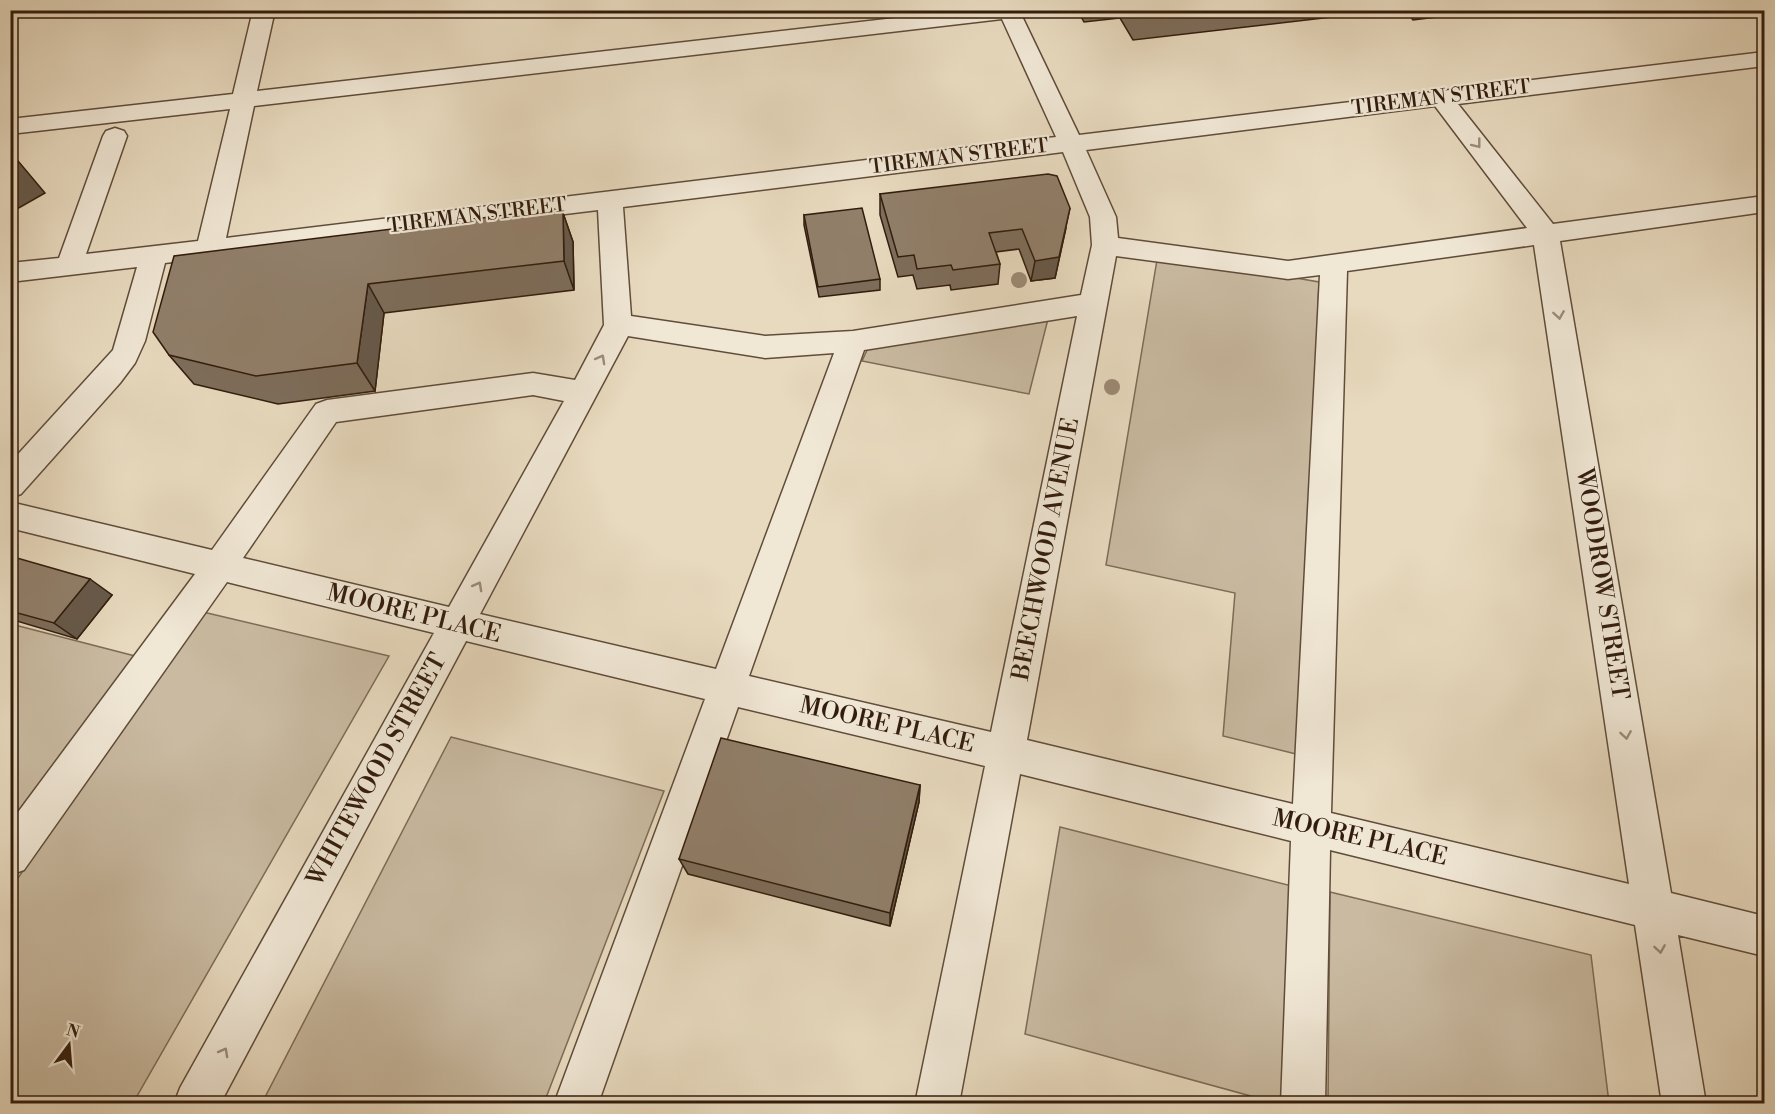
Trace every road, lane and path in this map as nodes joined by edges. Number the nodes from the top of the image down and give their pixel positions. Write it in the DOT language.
graph roads {
  1 [pos="264,10"];
  2 [pos="1009,11"];
  3 [pos="1764,59"];
  4 [pos="1441,98"];
  5 [pos="244,100"];
  6 [pos="10,127"];
  7 [pos="115,136"];
  8 [pos="1071,143"];
  9 [pos="610,200"];
  10 [pos="1764,204"];
  11 [pos="1546,234"];
  12 [pos="1105,245"];
  13 [pos="210,249"];
  14 [pos="154,255"];
  15 [pos="1334,264"];
  16 [pos="69,266"];
  17 [pos="10,273"];
  18 [pos="1094,303"];
  19 [pos="618,325"];
  20 [pos="853,341"];
  21 [pos="583,393"];
  22 [pos="23,458"];
  23 [pos="10,485"];
  24 [pos="10,515"];
  25 [pos="220,566"];
  26 [pos="457,624"];
  27 [pos="727,688"];
  28 [pos="1006,753"];
  29 [pos="1311,826"];
  30 [pos="10,856"];
  31 [pos="1653,908"];
  32 [pos="1764,936"];
  33 [pos="196,1104"];
  34 [pos="576,1104"];
  35 [pos="937,1104"];
  36 [pos="1303,1104"];
  37 [pos="1683,1104"];
  1 -- 5 [label="street"];
  2 -- 5 [label="street"];
  2 -- 8 [label="street, BEECHWOOD AVENUE"];
  3 -- 4 [label="street, TIREMAN STREET"];
  4 -- 8 [label="street, TIREMAN STREET"];
  4 -- 11 [label="street, WOODROW STREET, one-way"];
  5 -- 6 [label="street"];
  5 -- 13 [label="street"];
  7 -- 16 [label="street"];
  8 -- 9 [label="street, TIREMAN STREET"];
  8 -- 12 [label="street, BEECHWOOD AVENUE"];
  9 -- 13 [label="street, TIREMAN STREET"];
  9 -- 19 [label="street, WHITEWOOD STREET"];
  10 -- 11 [label="street"];
  11 -- 15 [label="street"];
  11 -- 31 [label="street, WOODROW STREET, one-way"];
  12 -- 15 [label="street"];
  12 -- 18 [label="street, BEECHWOOD AVENUE"];
  13 -- 14 [label="street, TIREMAN STREET"];
  14 -- 16 [label="street, TIREMAN STREET"];
  14 -- 22 [label="street"];
  15 -- 29 [label="street"];
  16 -- 17 [label="street, TIREMAN STREET"];
  18 -- 20 [label="street"];
  18 -- 28 [label="street, BEECHWOOD AVENUE"];
  19 -- 20 [label="street"];
  21 -- 19 [label="street, WHITEWOOD STREET, one-way"];
  20 -- 27 [label="street"];
  21 -- 25 [label="street"];
  26 -- 21 [label="street, WHITEWOOD STREET, one-way"];
  22 -- 23 [label="street"];
  24 -- 25 [label="street, MOORE PLACE"];
  25 -- 26 [label="street, MOORE PLACE"];
  25 -- 30 [label="street"];
  26 -- 27 [label="street, MOORE PLACE"];
  33 -- 26 [label="street, WHITEWOOD STREET, one-way"];
  27 -- 28 [label="street, MOORE PLACE"];
  27 -- 34 [label="street"];
  28 -- 29 [label="street, MOORE PLACE"];
  28 -- 35 [label="street, BEECHWOOD AVENUE"];
  29 -- 31 [label="street, MOORE PLACE"];
  29 -- 36 [label="street"];
  31 -- 32 [label="street, MOORE PLACE"];
  31 -- 37 [label="street, WOODROW STREET, one-way"];
}
